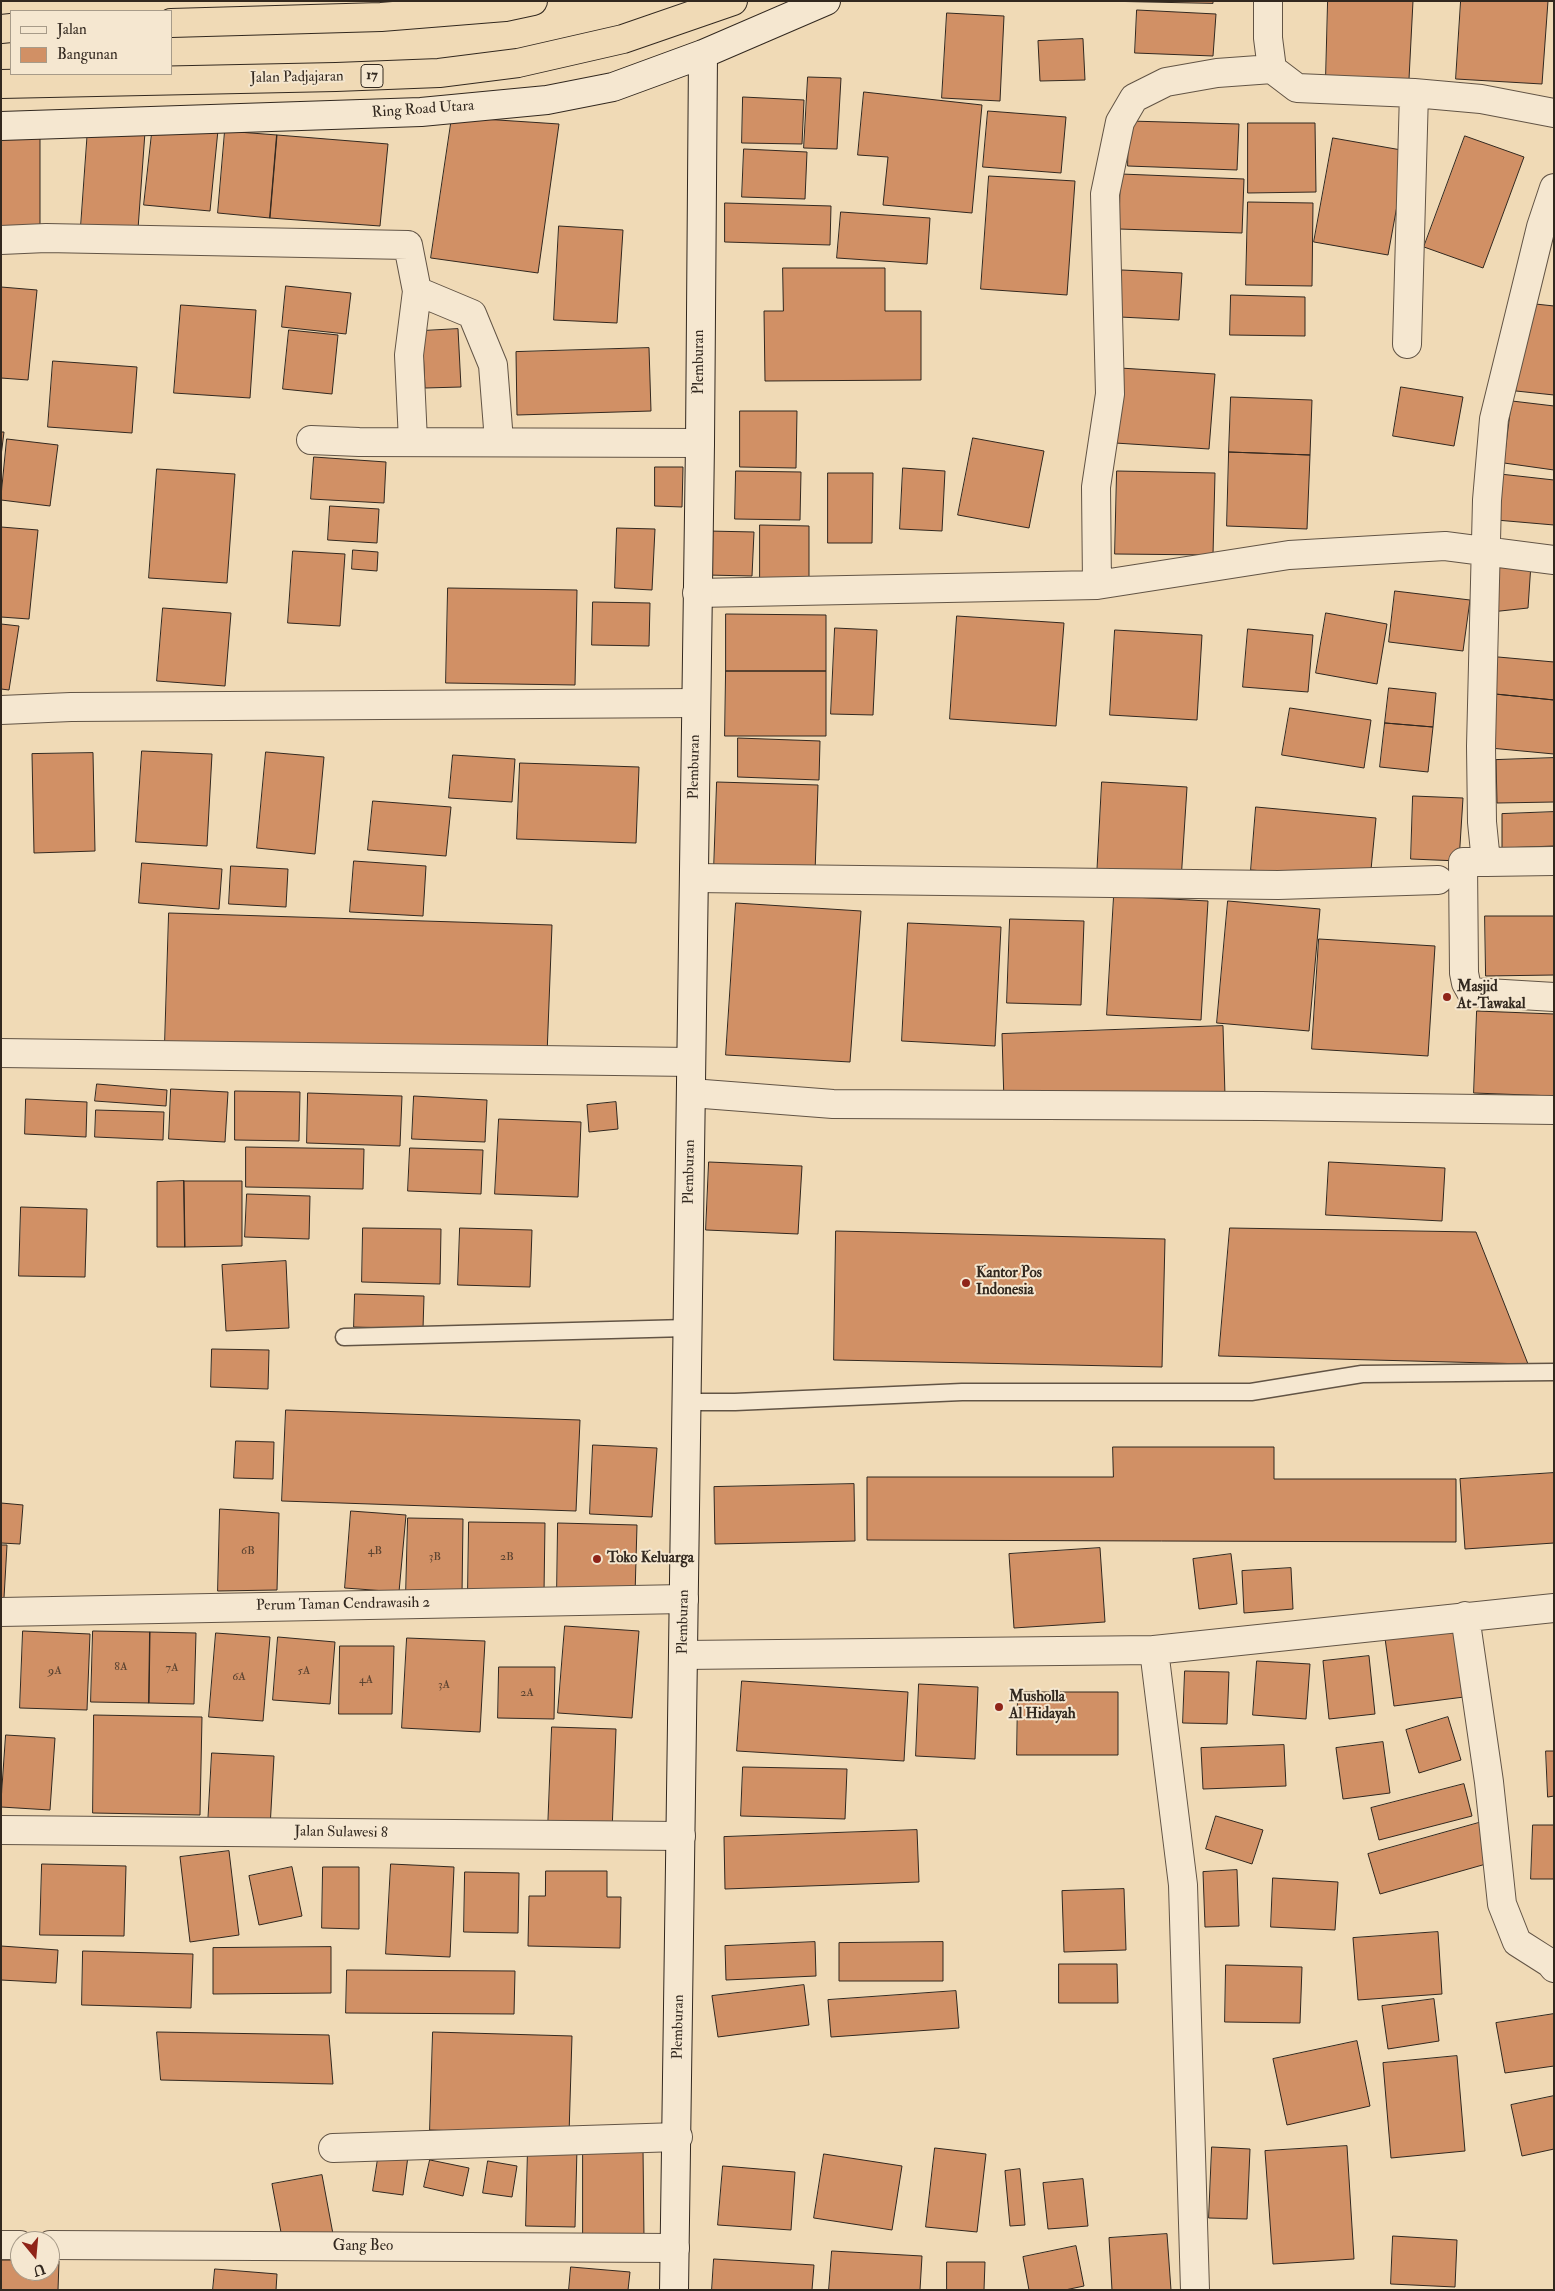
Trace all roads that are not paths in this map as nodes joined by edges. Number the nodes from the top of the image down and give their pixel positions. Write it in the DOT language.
graph roads {
  1 [pos="533,1"];
  2 [pos="733,1"];
  3 [pos="826,1"];
  4 [pos="1268,1"];
  5 [pos="172,23"];
  6 [pos="703,54"];
  7 [pos="1272,69"];
  8 [pos="1,84"];
  9 [pos="1414,93"];
  10 [pos="1554,113"];
  11 [pos="1,126"];
  12 [pos="1554,188"];
  13 [pos="1,240"];
  14 [pos="417,292"];
  15 [pos="1407,344"];
  16 [pos="311,440"];
  17 [pos="414,441"];
  18 [pos="500,441"];
  19 [pos="700,443"];
  20 [pos="1485,550"];
  21 [pos="1554,560"];
  22 [pos="1097,586"];
  23 [pos="697,593"];
  24 [pos="696,703"];
  25 [pos="1,710"];
  26 [pos="1554,861"];
  27 [pos="1486,862"];
  28 [pos="694,878"];
  29 [pos="1438,880"];
  30 [pos="1554,997"];
  31 [pos="1,1053"];
  32 [pos="691,1062"];
  33 [pos="691,1094"];
  34 [pos="1554,1110"];
  35 [pos="688,1328"];
  36 [pos="344,1337"];
  37 [pos="1554,1372"];
  38 [pos="686,1402"];
  39 [pos="684,1599"];
  40 [pos="1554,1608"];
  41 [pos="1,1612"];
  42 [pos="1465,1616"];
  43 [pos="1154,1650"];
  44 [pos="683,1655"];
  45 [pos="1,1830"];
  46 [pos="681,1836"];
  47 [pos="1554,1968"];
  48 [pos="678,2137"];
  49 [pos="333,2148"];
  50 [pos="60,2246"];
  51 [pos="675,2248"];
  52 [pos="674,2290"];
  53 [pos="1195,2290"];
  1 -- 5 [label="highway"];
  2 -- 8 [label="highway, Jalan Padjajaran / 17"];
  3 -- 6 [label="street, Ring Road Utara"];
  4 -- 7 [label="street"];
  6 -- 11 [label="street, Ring Road Utara"];
  6 -- 19 [label="street, Plemburan"];
  7 -- 9 [label="street"];
  7 -- 22 [label="street"];
  9 -- 10 [label="street"];
  9 -- 15 [label="street"];
  12 -- 20 [label="street"];
  13 -- 14 [label="street"];
  14 -- 17 [label="street"];
  14 -- 18 [label="street"];
  16 -- 17 [label="street"];
  17 -- 18 [label="street"];
  18 -- 19 [label="street"];
  19 -- 23 [label="street, Plemburan"];
  20 -- 21 [label="street"];
  20 -- 22 [label="street"];
  20 -- 27 [label="street"];
  22 -- 23 [label="street"];
  23 -- 24 [label="street, Plemburan"];
  24 -- 25 [label="street"];
  24 -- 28 [label="street, Plemburan"];
  26 -- 27 [label="street"];
  27 -- 30 [label="street"];
  28 -- 29 [label="street"];
  28 -- 32 [label="street, Plemburan"];
  31 -- 32 [label="street"];
  32 -- 33 [label="street, Plemburan"];
  33 -- 34 [label="street"];
  33 -- 35 [label="street, Plemburan"];
  35 -- 36 [label="lane"];
  35 -- 38 [label="street, Plemburan"];
  37 -- 38 [label="lane"];
  38 -- 39 [label="street, Plemburan"];
  39 -- 41 [label="street, Perum Taman Cendrawasih 2"];
  39 -- 44 [label="street, Plemburan"];
  40 -- 42 [label="street"];
  42 -- 43 [label="street"];
  42 -- 47 [label="street"];
  43 -- 44 [label="street"];
  43 -- 53 [label="street"];
  44 -- 46 [label="street, Plemburan"];
  45 -- 46 [label="street, Jalan Sulawesi 8"];
  46 -- 48 [label="street, Plemburan"];
  48 -- 49 [label="street"];
  48 -- 51 [label="street, Plemburan"];
  50 -- 51 [label="street, Gang Beo"];
  51 -- 52 [label="street, Plemburan"];
}
